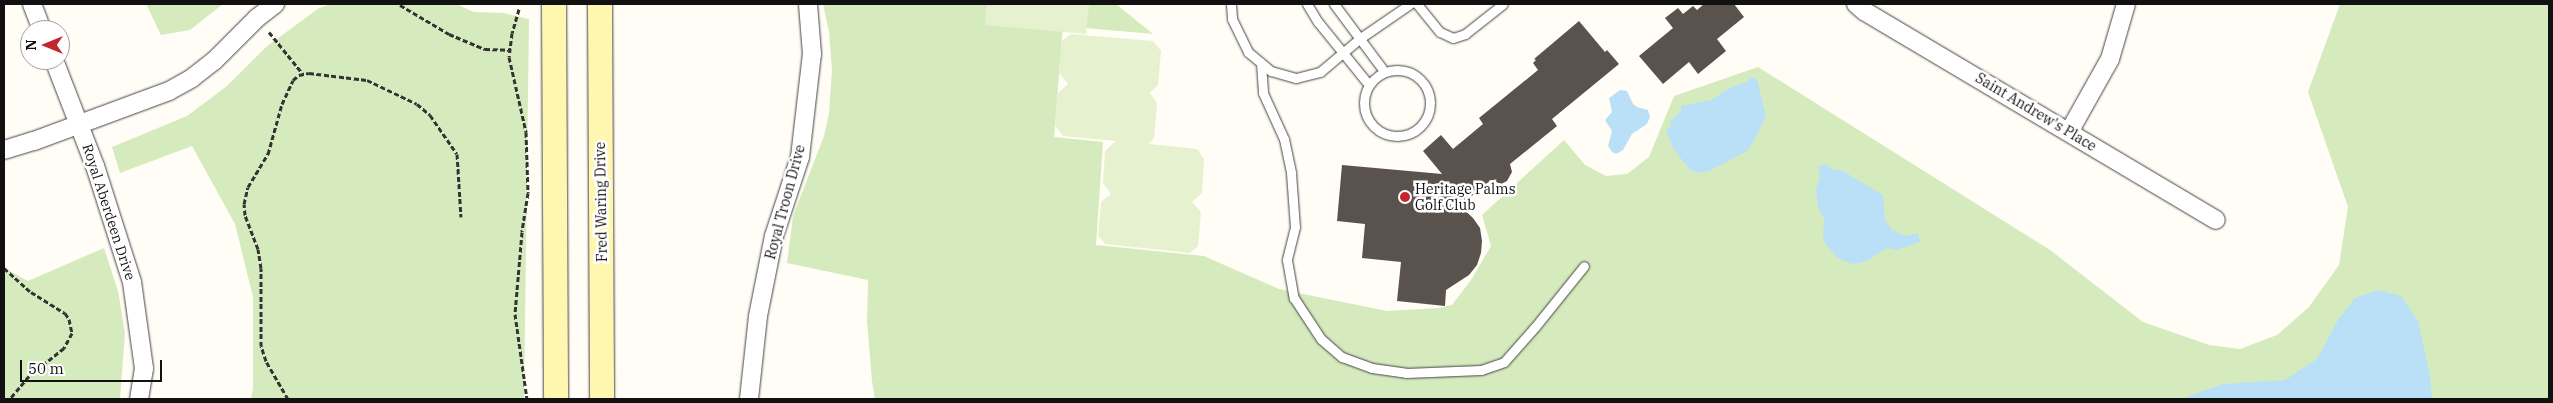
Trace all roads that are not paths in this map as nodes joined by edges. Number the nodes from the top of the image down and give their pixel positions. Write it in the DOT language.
graph roads {
  1 [pos="32,4"];
  2 [pos="275,4"];
  3 [pos="554,4"];
  4 [pos="600,4"];
  5 [pos="808,4"];
  6 [pos="1231,4"];
  7 [pos="1307,4"];
  8 [pos="1334,4"];
  9 [pos="1410,4"];
  10 [pos="1417,4"];
  11 [pos="1502,4"];
  12 [pos="1856,4"];
  13 [pos="2126,4"];
  14 [pos="38,20"];
  15 [pos="1359,39"];
  16 [pos="1343,53"];
  17 [pos="1261,63"];
  18 [pos="58,70"];
  19 [pos="1384,71"];
  20 [pos="1369,84"];
  21 [pos="79,125"];
  22 [pos="2069,132"];
  23 [pos="4,150"];
  24 [pos="2216,220"];
  25 [pos="1584,266"];
  26 [pos="139,399"];
  27 [pos="556,399"];
  28 [pos="602,399"];
  29 [pos="749,399"];
  1 -- 14 [label="street"];
  2 -- 21 [label="street"];
  3 -- 27 [label="main road"];
  4 -- 28 [label="main road, Fred Waring Drive"];
  5 -- 29 [label="street, Royal Troon Drive"];
  6 -- 17 [label="lane"];
  7 -- 16 [label="lane"];
  8 -- 15 [label="lane"];
  9 -- 15 [label="lane"];
  10 -- 11 [label="lane"];
  12 -- 22 [label="street, Saint Andrew's Place"];
  13 -- 22 [label="street"];
  15 -- 16 [label="lane"];
  15 -- 19 [label="lane"];
  16 -- 17 [label="lane"];
  16 -- 20 [label="lane"];
  17 -- 25 [label="lane"];
  18 -- 21 [label="street, Royal Aberdeen Drive"];
  19 -- 20 [label="lane"];
  19 -- 20 [label="lane"];
  21 -- 23 [label="street"];
  21 -- 26 [label="street, Royal Aberdeen Drive"];
  22 -- 24 [label="street, Saint Andrew's Place"];
}
